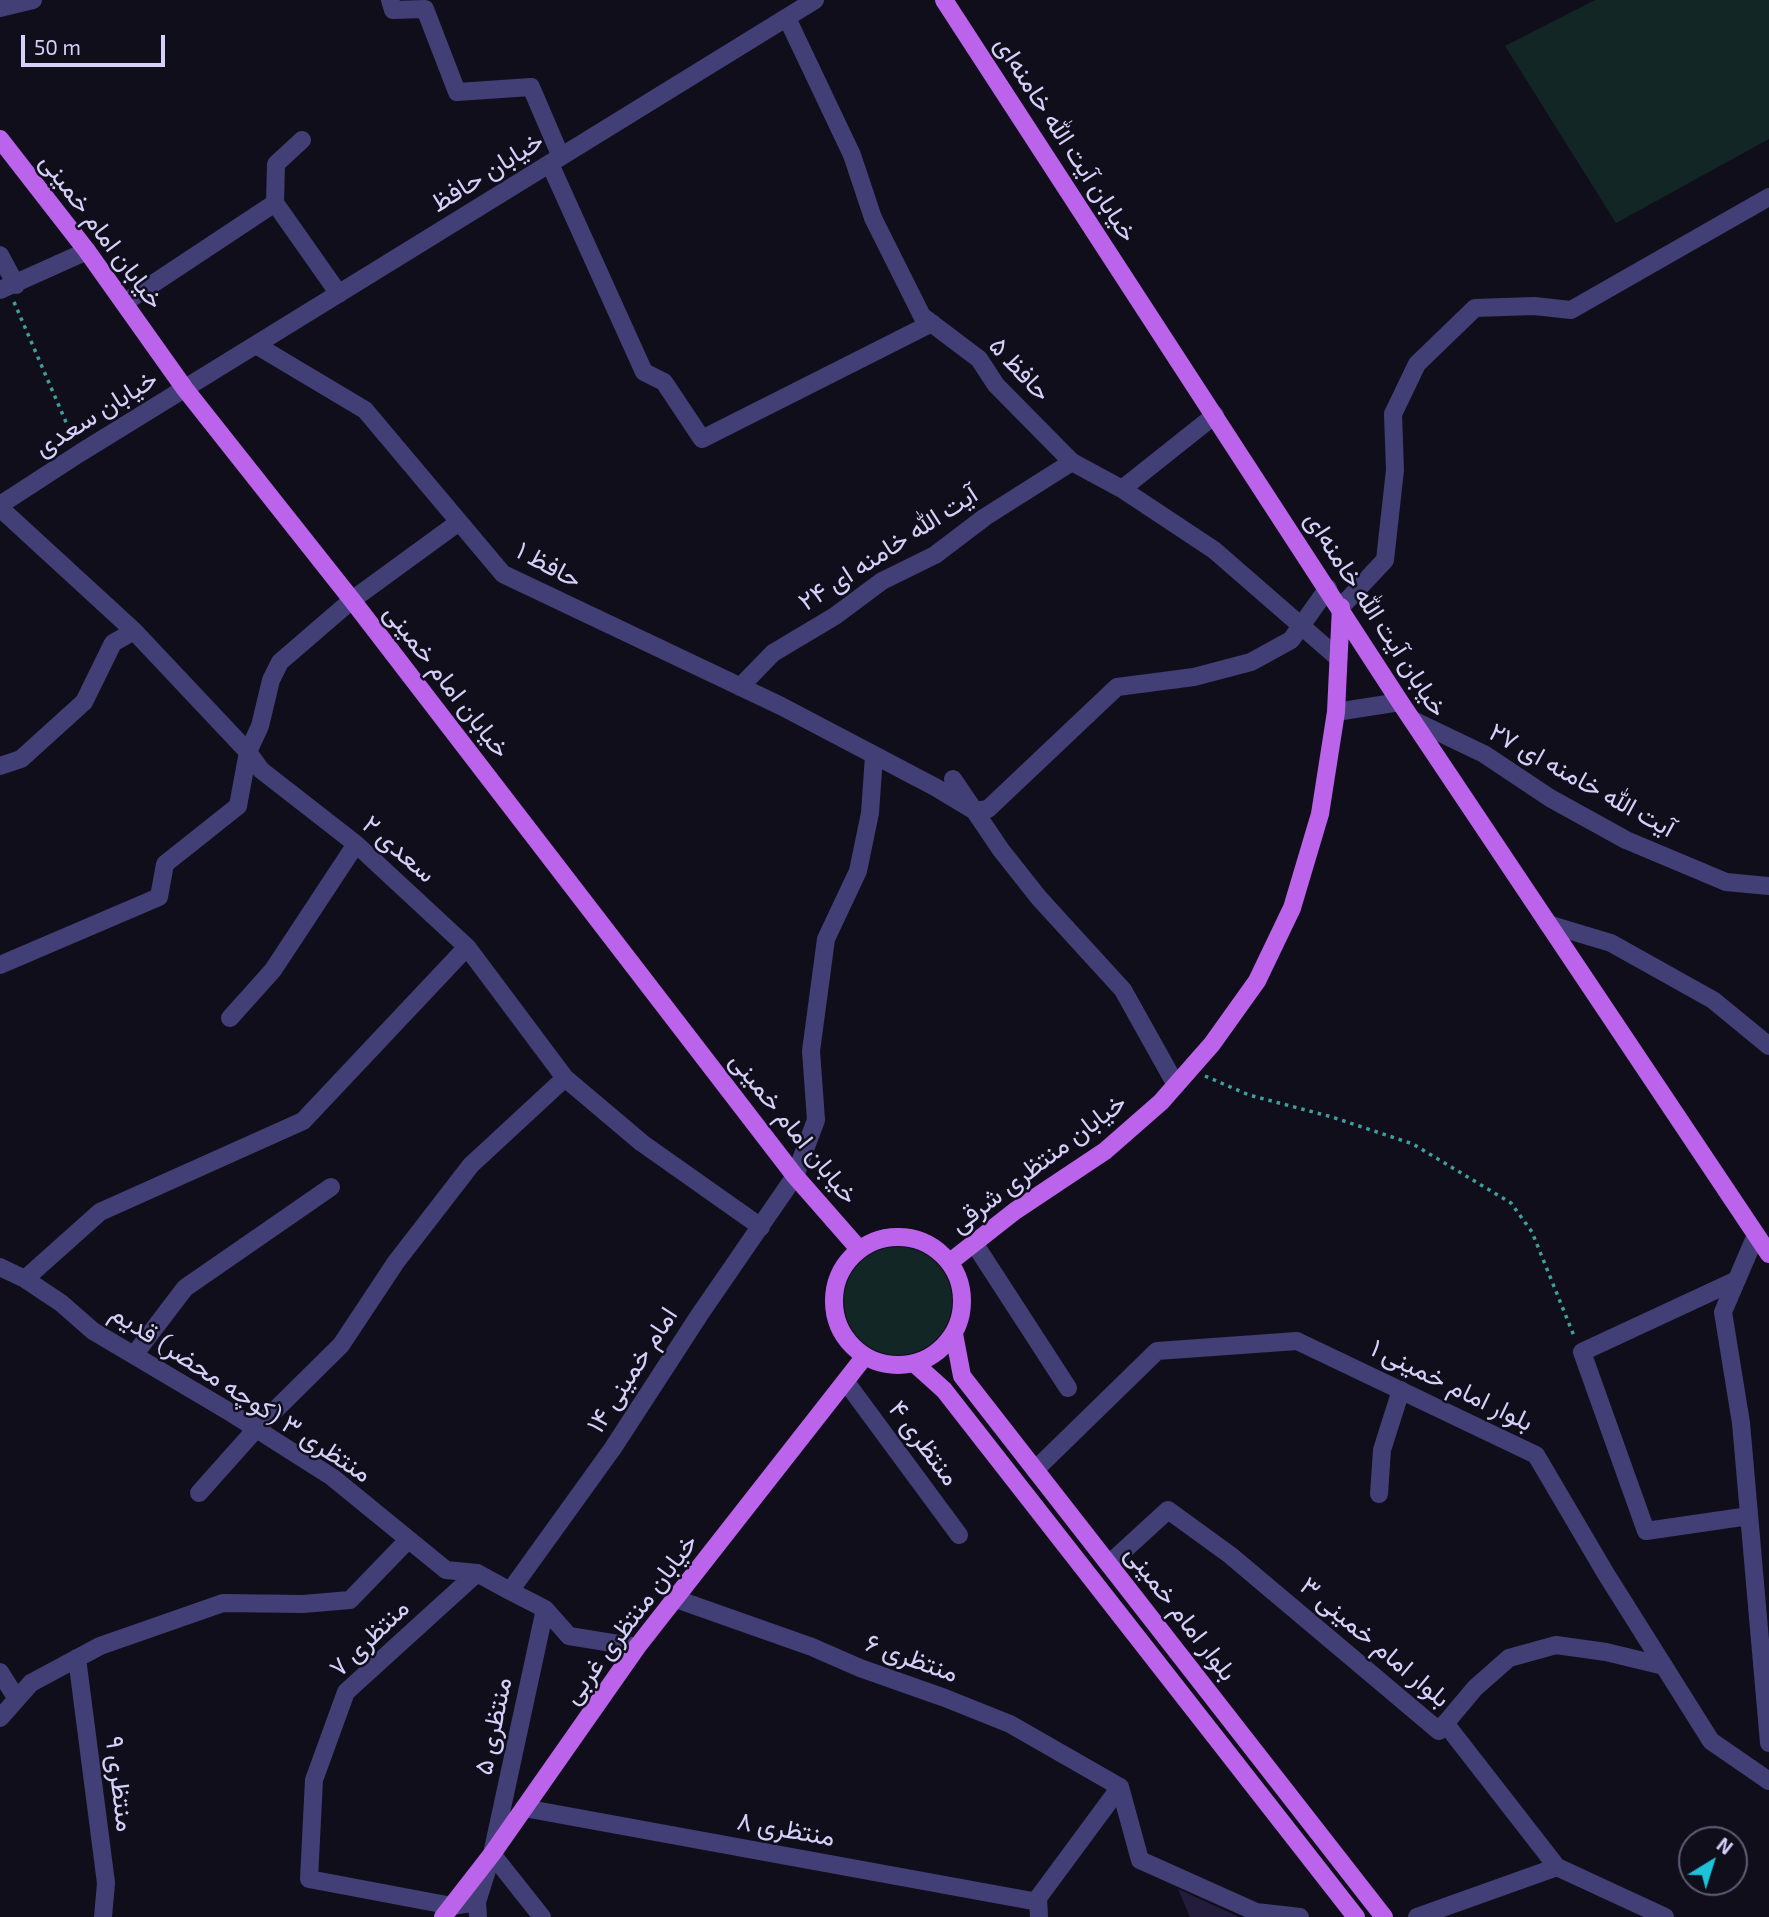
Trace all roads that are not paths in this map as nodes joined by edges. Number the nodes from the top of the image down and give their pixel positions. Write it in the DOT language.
graph roads {
  1 [pos="33,0"];
  2 [pos="390,0"];
  3 [pos="815,0"];
  4 [pos="944,0"];
  5 [pos="0,8"];
  6 [pos="788,18"];
  7 [pos="0,139"];
  8 [pos="302,140"];
  9 [pos="555,161"];
  10 [pos="1769,197"];
  11 [pos="275,203"];
  12 [pos="87,251"];
  13 [pos="0,255"];
  14 [pos="8,287"];
  15 [pos="339,294"];
  16 [pos="124,303"];
  17 [pos="932,323"];
  18 [pos="256,345"];
  19 [pos="185,389"];
  20 [pos="1215,415"];
  21 [pos="1072,462"];
  22 [pos="1122,489"];
  23 [pos="0,507"];
  24 [pos="459,522"];
  25 [pos="1328,589"];
  26 [pos="352,600"];
  27 [pos="1341,607"];
  28 [pos="134,631"];
  29 [pos="1337,657"];
  30 [pos="740,687"];
  31 [pos="1400,702"];
  32 [pos="1336,712"];
  33 [pos="1413,720"];
  34 [pos="248,752"];
  35 [pos="874,755"];
  36 [pos="0,766"];
  37 [pos="953,779"];
  38 [pos="975,811"];
  39 [pos="356,844"];
  40 [pos="1769,886"];
  41 [pos="1548,924"];
  42 [pos="467,947"];
  43 [pos="0,965"];
  44 [pos="230,1018"];
  45 [pos="1769,1045"];
  46 [pos="565,1078"];
  47 [pos="1176,1085"];
  48 [pos="794,1176"];
  49 [pos="331,1187"];
  50 [pos="761,1227"];
  51 [pos="1756,1235"];
  52 [pos="974,1243"];
  53 [pos="859,1249"];
  54 [pos="1769,1254"];
  55 [pos="950,1262"];
  56 [pos="0,1267"];
  57 [pos="24,1279"];
  58 [pos="1737,1280"];
  59 [pos="954,1334"];
  60 [pos="134,1355"];
  61 [pos="865,1356"];
  62 [pos="915,1363"];
  63 [pos="846,1382"];
  64 [pos="1068,1388"];
  65 [pos="1401,1390"];
  66 [pos="256,1429"];
  67 [pos="1035,1470"];
  68 [pos="198,1493"];
  69 [pos="1379,1494"];
  70 [pos="1749,1516"];
  71 [pos="959,1535"];
  72 [pos="408,1540"];
  73 [pos="1109,1564"];
  74 [pos="477,1573"];
  75 [pos="510,1591"];
  76 [pos="676,1599"];
  77 [pos="545,1609"];
  78 [pos="638,1647"];
  79 [pos="77,1658"];
  80 [pos="1664,1666"];
  81 [pos="0,1672"];
  82 [pos="17,1699"];
  83 [pos="0,1718"];
  84 [pos="1445,1723"];
  85 [pos="1769,1737"];
  86 [pos="1769,1743"];
  87 [pos="1769,1781"];
  88 [pos="1120,1787"];
  89 [pos="524,1808"];
  90 [pos="492,1854"];
  91 [pos="1557,1867"];
  92 [pos="477,1909"];
  93 [pos="1039,1910"];
  94 [pos="447,1911"];
  95 [pos="103,1917"];
  96 [pos="542,1917"];
  97 [pos="1300,1917"];
  98 [pos="1356,1917"];
  99 [pos="1384,1917"];
  100 [pos="1417,1917"];
  101 [pos="1665,1917"];
  1 -- 5 [label="street"];
  2 -- 9 [label="street"];
  3 -- 6 [label="street, خیابان حافظ"];
  4 -- 20 [label="main road, خیابان آیت الله خامنه‌ای"];
  6 -- 9 [label="street, خیابان حافظ"];
  6 -- 17 [label="street, حافظ ۵"];
  7 -- 12 [label="main road, خیابان امام خمینی"];
  8 -- 11 [label="street"];
  9 -- 15 [label="street, خیابان حافظ"];
  9 -- 17 [label="street"];
  10 -- 27 [label="street"];
  11 -- 15 [label="street"];
  11 -- 16 [label="street"];
  12 -- 14 [label="street"];
  12 -- 16 [label="main road, خیابان امام خمینی"];
  13 -- 14 [label="street"];
  15 -- 18 [label="street, خیابان حافظ"];
  16 -- 19 [label="main road, خیابان امام خمینی"];
  17 -- 21 [label="street, حافظ ۵"];
  18 -- 19 [label="street, خیابان حافظ"];
  18 -- 24 [label="street, حافظ ۱"];
  19 -- 23 [label="street, خیابان سعدی"];
  19 -- 26 [label="main road, خیابان امام خمینی"];
  20 -- 22 [label="street"];
  20 -- 25 [label="main road, خیابان آیت الله خامنه‌ای"];
  21 -- 22 [label="street, حافظ ۵"];
  21 -- 30 [label="street, آیت الله خامنه ای ۲۴"];
  22 -- 29 [label="street, حافظ ۵"];
  23 -- 28 [label="street, سعدی ۲"];
  24 -- 26 [label="street"];
  24 -- 30 [label="street, حافظ ۱"];
  25 -- 27 [label="main road, خیابان آیت الله خامنه‌ای"];
  25 -- 38 [label="street"];
  26 -- 34 [label="street"];
  26 -- 48 [label="main road, خیابان امام خمینی"];
  27 -- 29 [label="main road, خیابان منتظری شرقی"];
  27 -- 31 [label="main road, خیابان آیت الله خامنه‌ای"];
  28 -- 34 [label="street, سعدی ۲"];
  28 -- 36 [label="street"];
  29 -- 32 [label="main road, خیابان منتظری شرقی"];
  30 -- 35 [label="street, حافظ ۱"];
  31 -- 32 [label="street"];
  31 -- 33 [label="main road, خیابان آیت الله خامنه‌ای"];
  32 -- 47 [label="main road, خیابان منتظری شرقی"];
  33 -- 40 [label="street, آیت الله خامنه ای ۲۷"];
  33 -- 41 [label="main road, خیابان آیت الله خامنه‌ای"];
  34 -- 39 [label="street, سعدی ۲"];
  34 -- 43 [label="street"];
  35 -- 38 [label="street, حافظ ۱"];
  35 -- 48 [label="street, امام خمینی ۱۴"];
  37 -- 38 [label="street"];
  38 -- 47 [label="street"];
  39 -- 42 [label="street, سعدی ۲"];
  39 -- 44 [label="street"];
  41 -- 45 [label="street"];
  41 -- 51 [label="main road, خیابان آیت الله خامنه‌ای"];
  42 -- 46 [label="street, سعدی ۲"];
  42 -- 57 [label="street"];
  46 -- 50 [label="street, سعدی ۲"];
  46 -- 66 [label="street"];
  47 -- 52 [label="main road, خیابان منتظری شرقی"];
  48 -- 50 [label="street, امام خمینی ۱۴"];
  48 -- 53 [label="main road, خیابان امام خمینی"];
  49 -- 60 [label="street"];
  50 -- 75 [label="street, امام خمینی ۱۴"];
  51 -- 54 [label="main road, خیابان آیت الله خامنه‌ای"];
  51 -- 58 [label="street"];
  52 -- 55 [label="main road, خیابان منتظری شرقی"];
  52 -- 64 [label="street"];
  53 -- 55 [label="main road"];
  53 -- 61 [label="main road"];
  55 -- 59 [label="main road"];
  56 -- 57 [label="street, منتظری ۳ (کوچه محضر) قدیم"];
  57 -- 60 [label="street, منتظری ۳ (کوچه محضر) قدیم"];
  58 -- 70 [label="street"];
  58 -- 70 [label="street"];
  59 -- 62 [label="main road"];
  59 -- 67 [label="main road, بلوار امام خمینی"];
  60 -- 66 [label="street, منتظری ۳ (کوچه محضر) قدیم"];
  61 -- 62 [label="main road"];
  61 -- 63 [label="main road, خیابان منتظری غربی"];
  62 -- 98 [label="main road, بلوار امام خمینی"];
  63 -- 71 [label="street, منتظری ۴"];
  63 -- 76 [label="main road, خیابان منتظری غربی"];
  65 -- 67 [label="street, بلوار امام خمینی ۱"];
  65 -- 69 [label="street"];
  65 -- 80 [label="street, بلوار امام خمینی ۱"];
  66 -- 68 [label="street"];
  66 -- 72 [label="street, منتظری ۳ (کوچه محضر) قدیم"];
  67 -- 73 [label="main road, بلوار امام خمینی"];
  70 -- 85 [label="street"];
  72 -- 74 [label="street, منتظری ۳ (کوچه محضر) قدیم"];
  72 -- 79 [label="street"];
  73 -- 84 [label="street, بلوار امام خمینی ۳"];
  73 -- 99 [label="main road, بلوار امام خمینی"];
  74 -- 75 [label="street, منتظری ۳ (کوچه محضر) قدیم"];
  74 -- 94 [label="street, منتظری ۷"];
  75 -- 77 [label="street, منتظری ۳ (کوچه محضر) قدیم"];
  76 -- 78 [label="main road, خیابان منتظری غربی"];
  76 -- 88 [label="street, منتظری ۶"];
  77 -- 78 [label="street, منتظری ۳ (کوچه محضر) قدیم"];
  77 -- 90 [label="street, منتظری ۵"];
  78 -- 89 [label="main road, خیابان منتظری غربی"];
  79 -- 82 [label="street"];
  79 -- 95 [label="street, منتظری ۹"];
  80 -- 84 [label="street, بلوار امام خمینی ۳"];
  80 -- 87 [label="street, بلوار امام خمینی ۱"];
  81 -- 82 [label="street"];
  82 -- 83 [label="street"];
  84 -- 91 [label="street"];
  85 -- 86 [label="street"];
  88 -- 93 [label="street"];
  88 -- 97 [label="street"];
  89 -- 90 [label="main road, خیابان منتظری غربی"];
  89 -- 93 [label="street, منتظری ۸"];
  90 -- 92 [label="street, منتظری ۵"];
  90 -- 94 [label="main road, خیابان منتظری غربی"];
  90 -- 96 [label="street"];
  91 -- 100 [label="street"];
  91 -- 101 [label="street"];
  92 -- 94 [label="street, منتظری ۷"];
}
